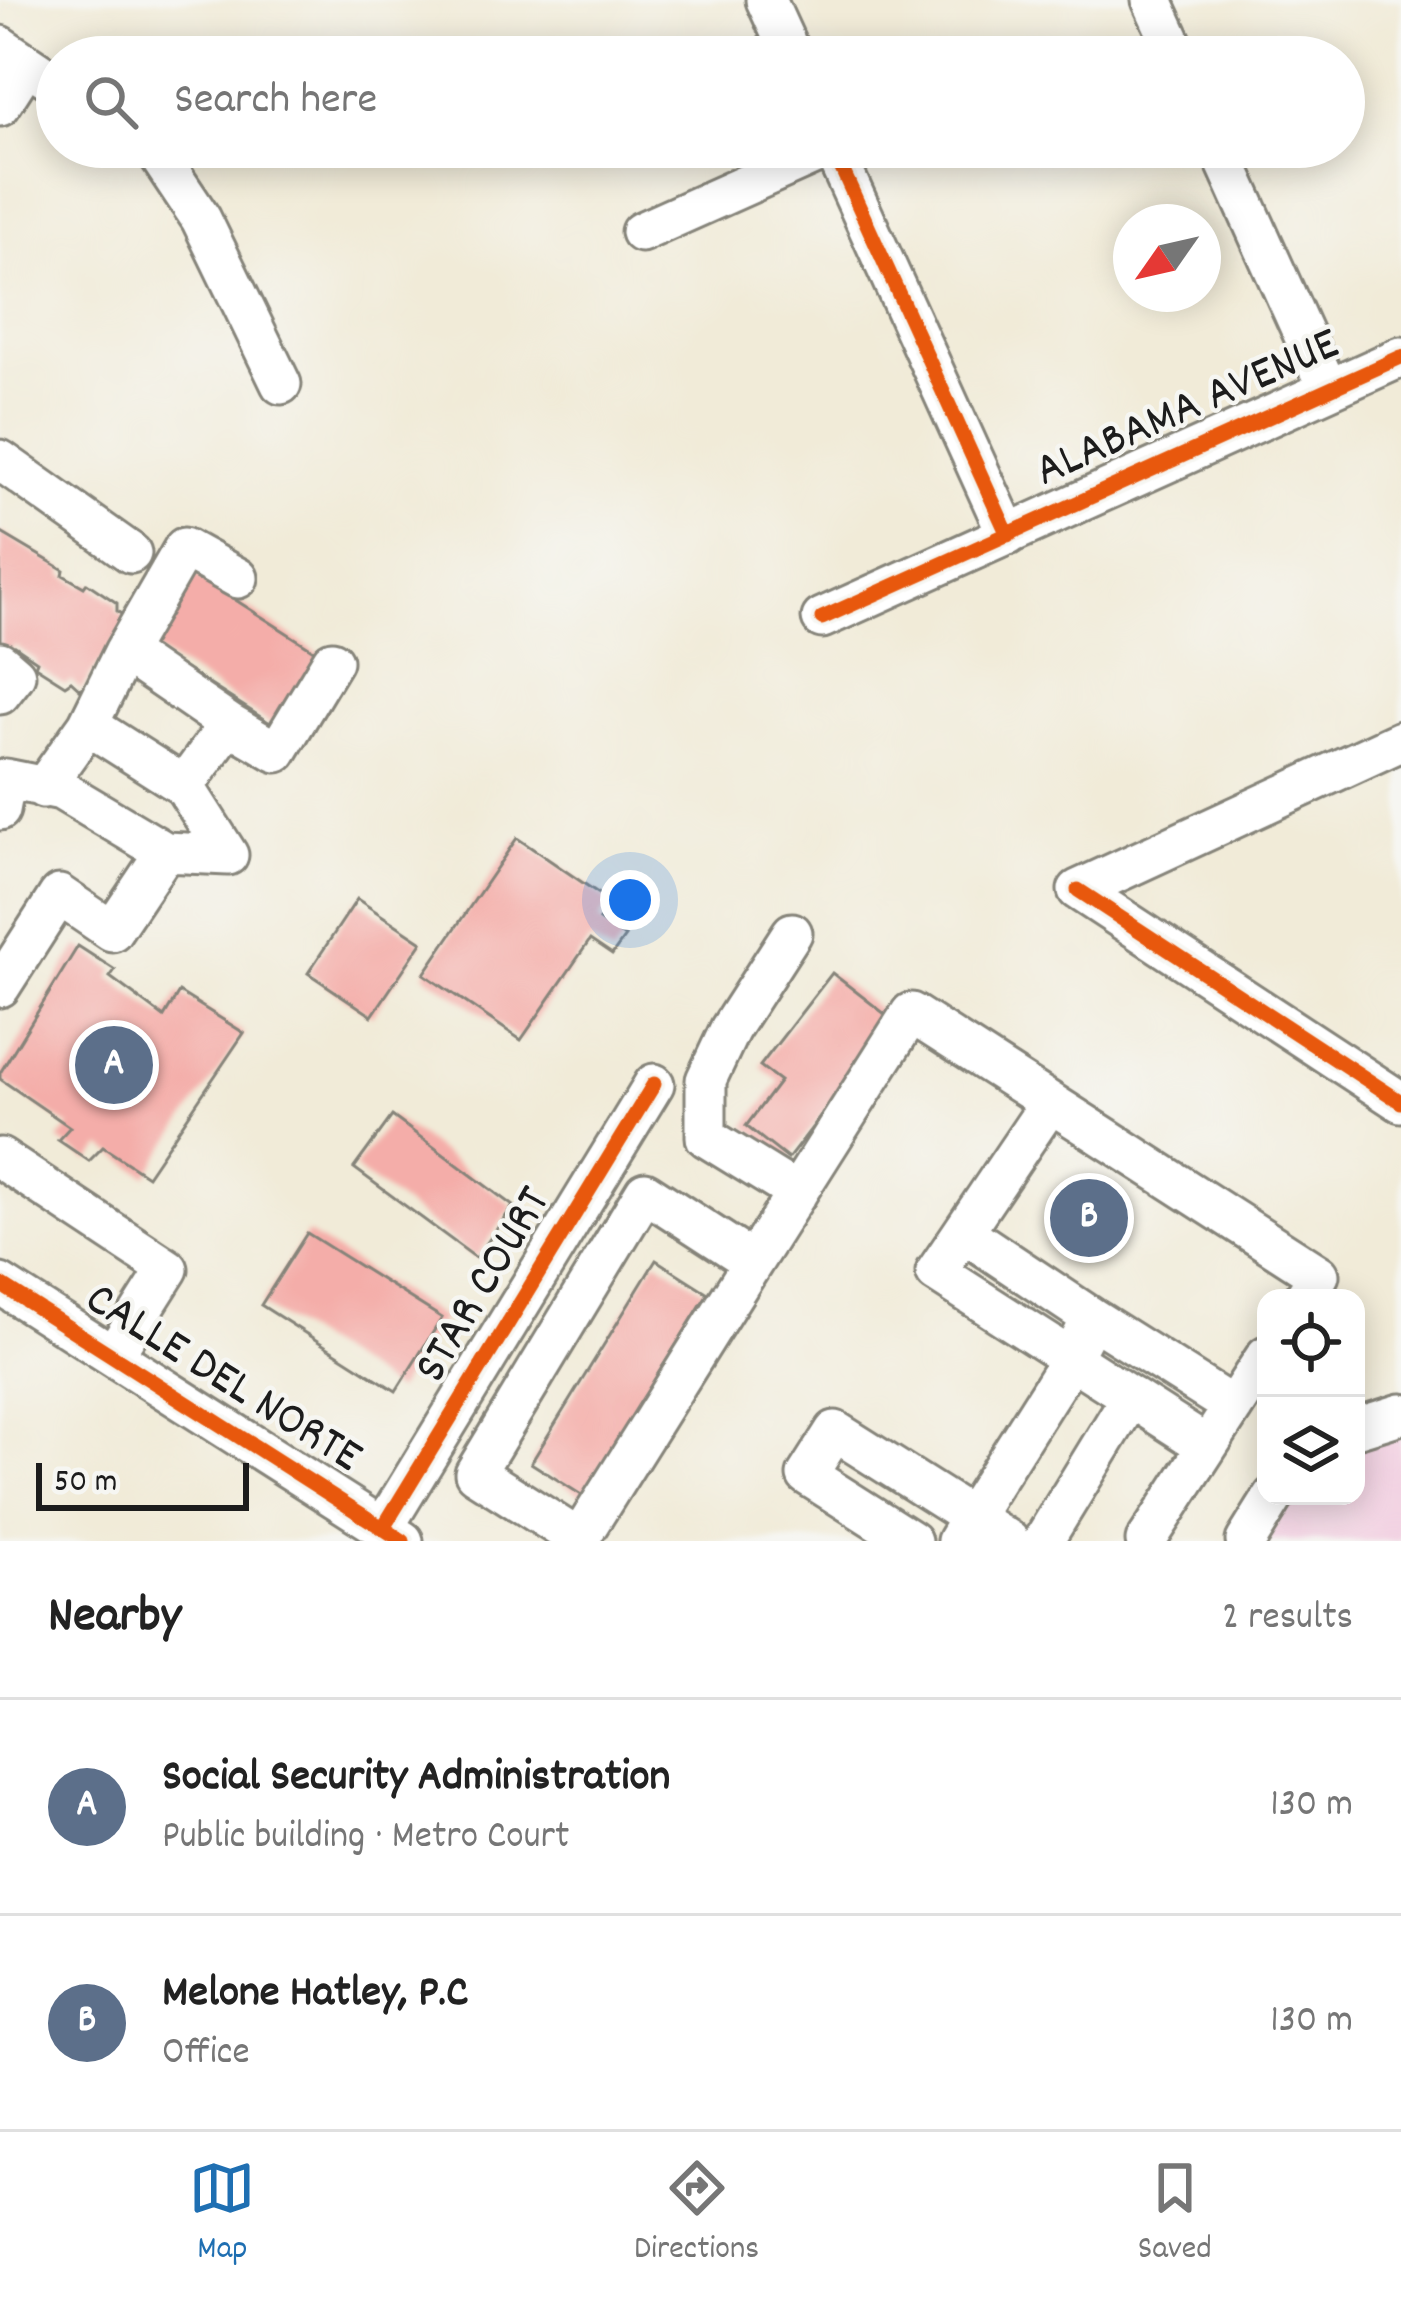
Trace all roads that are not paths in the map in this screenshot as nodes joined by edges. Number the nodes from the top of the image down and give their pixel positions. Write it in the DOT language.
graph roads {
  1 [pos="766,0"];
  2 [pos="1152,0"];
  3 [pos="782,36"];
  4 [pos="1168,36"];
  5 [pos="28,64"];
  6 [pos="0,106"];
  7 [pos="167,168"];
  8 [pos="784,168"];
  9 [pos="841,168"];
  10 [pos="1228,168"];
  11 [pos="641,232"];
  12 [pos="1401,357"];
  13 [pos="281,384"];
  14 [pos="1328,389"];
  15 [pos="0,460"];
  16 [pos="1008,535"];
  17 [pos="130,553"];
  18 [pos="238,578"];
  19 [pos="822,617"];
  20 [pos="124,652"];
  21 [pos="332,661"];
  22 [pos="0,662"];
  23 [pos="0,694"];
  24 [pos="230,724"];
  25 [pos="88,725"];
  26 [pos="1401,741"];
  27 [pos="12,786"];
  28 [pos="184,786"];
  29 [pos="165,852"];
  30 [pos="792,934"];
  31 [pos="0,987"];
  32 [pos="654,1084"];
  33 [pos="1050,1102"];
  34 [pos="1401,1102"];
  35 [pos="0,1158"];
  36 [pos="797,1192"];
  37 [pos="964,1232"];
  38 [pos="753,1262"];
  39 [pos="0,1284"];
  40 [pos="1310,1289"];
  41 [pos="1092,1318"];
  42 [pos="113,1356"];
  43 [pos="1071,1359"];
  44 [pos="1257,1370"];
  45 [pos="1131,1397"];
  46 [pos="1233,1407"];
  47 [pos="1401,1414"];
  48 [pos="1365,1425"];
  49 [pos="1207,1446"];
  50 [pos="1268,1505"];
  51 [pos="964,1529"];
  52 [pos="393,1534"];
  53 [pos="580,1540"];
  54 [pos="911,1541"];
  55 [pos="1009,1541"];
  56 [pos="1043,1541"];
  57 [pos="1145,1541"];
  58 [pos="1246,1541"];
  1 -- 3 [label="street"];
  2 -- 4 [label="street"];
  5 -- 6 [label="street"];
  7 -- 13 [label="street"];
  8 -- 11 [label="street"];
  9 -- 16 [label="street"];
  10 -- 14 [label="street"];
  12 -- 14 [label="street, ALABAMA AVENUE"];
  14 -- 16 [label="street, ALABAMA AVENUE"];
  15 -- 17 [label="street"];
  16 -- 19 [label="street, ALABAMA AVENUE"];
  18 -- 20 [label="street"];
  20 -- 24 [label="street"];
  20 -- 25 [label="street"];
  21 -- 24 [label="street"];
  22 -- 23 [label="street"];
  24 -- 28 [label="street"];
  25 -- 27 [label="street"];
  25 -- 28 [label="street"];
  26 -- 34 [label="street"];
  27 -- 29 [label="street"];
  28 -- 29 [label="street"];
  29 -- 31 [label="street"];
  30 -- 36 [label="street"];
  32 -- 52 [label="street, STAR COURT"];
  33 -- 36 [label="street"];
  33 -- 37 [label="street"];
  33 -- 40 [label="street"];
  35 -- 42 [label="street"];
  36 -- 38 [label="street"];
  37 -- 41 [label="street"];
  37 -- 43 [label="street"];
  38 -- 53 [label="street"];
  38 -- 53 [label="street"];
  39 -- 42 [label="street, CALLE DEL NORTE"];
  41 -- 43 [label="street"];
  41 -- 46 [label="street"];
  42 -- 52 [label="street, CALLE DEL NORTE"];
  43 -- 45 [label="street"];
  43 -- 51 [label="street"];
  44 -- 46 [label="street"];
  45 -- 49 [label="street"];
  45 -- 56 [label="street"];
  46 -- 49 [label="street"];
  47 -- 48 [label="street"];
  49 -- 57 [label="street"];
  50 -- 58 [label="street"];
  51 -- 54 [label="street"];
  51 -- 55 [label="street"];
}
